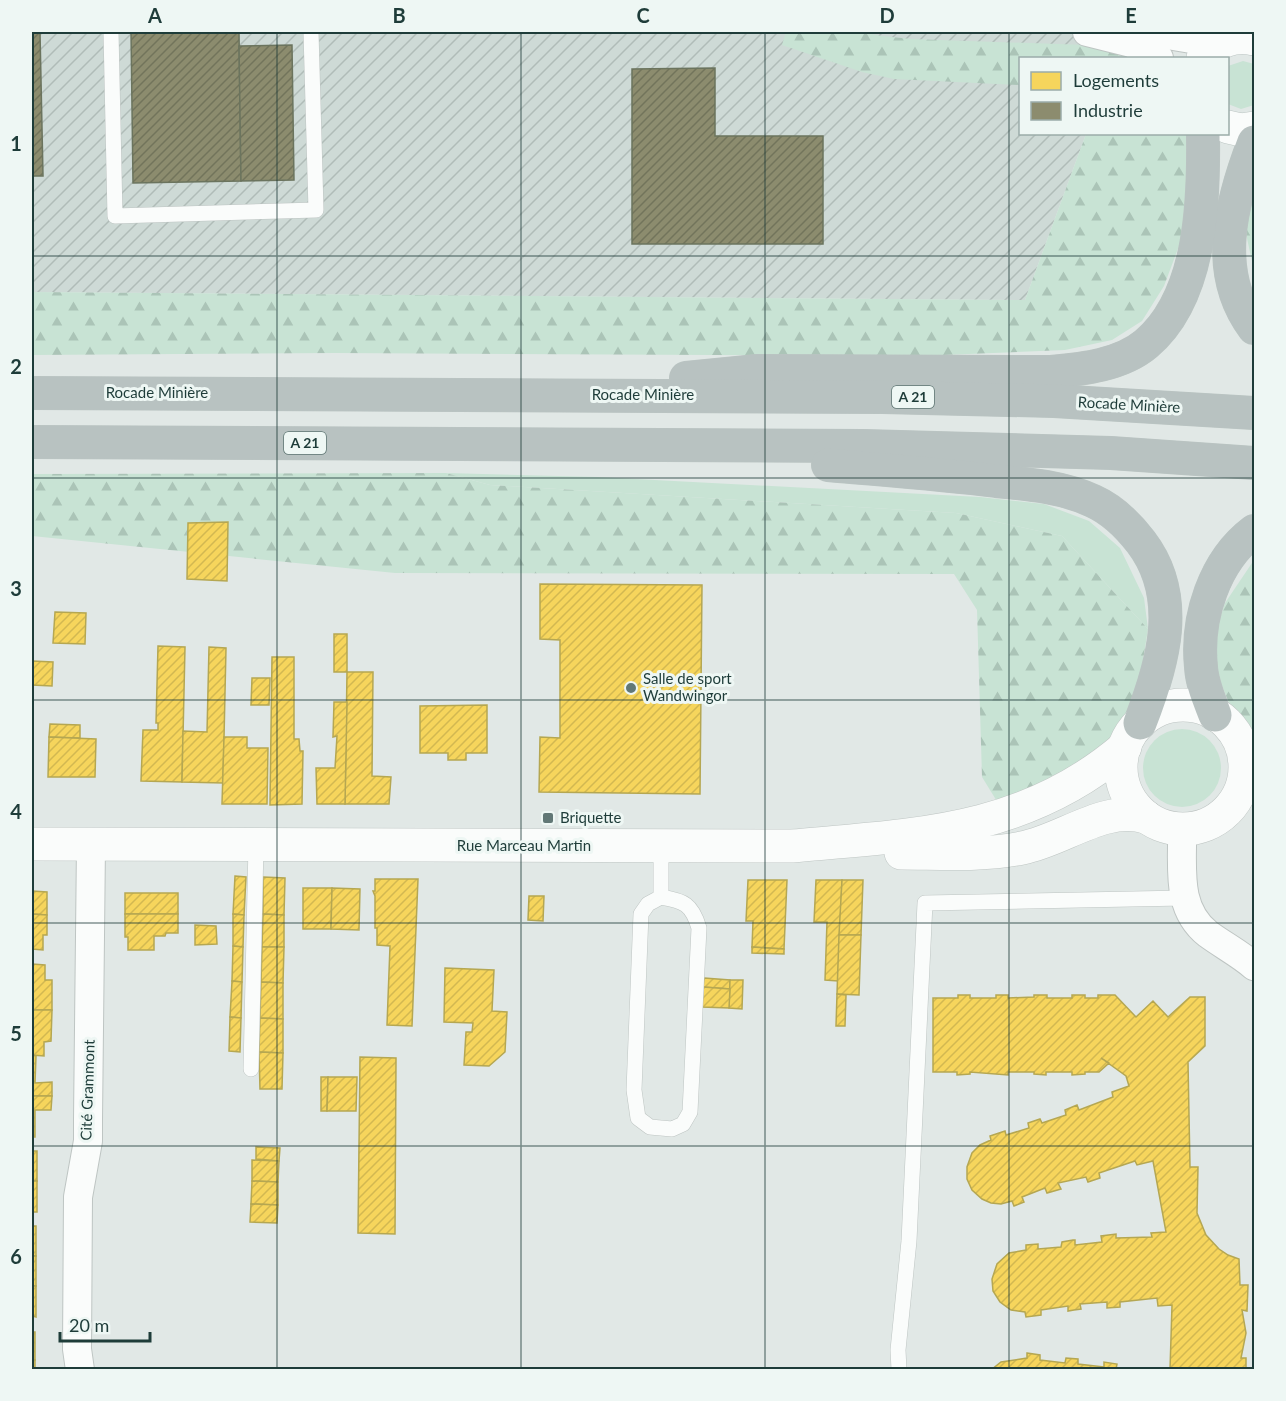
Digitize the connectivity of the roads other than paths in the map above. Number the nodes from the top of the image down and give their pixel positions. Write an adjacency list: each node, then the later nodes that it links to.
1 (111, 32): 2 (lane)
2 (311, 32)
3 (1087, 32): 6 (street)
4 (1150, 32): 5 (street)
5 (1229, 46)
6 (1156, 57)
7 (1229, 127): 8 (street)
8 (1254, 128)
9 (1203, 135): 13 (highway)
10 (1254, 142): 11 (highway)
11 (1254, 328)
12 (32, 393): 13 (highway, Rocade Minière / A 21)
13 (572, 395): 14 (highway, Rocade Minière / A 21)
14 (1254, 413)
15 (32, 442): 16 (highway, A 21)
16 (578, 444): 17 (highway, A 21); 20 (highway)
17 (1254, 463)
18 (1254, 531): 19 (highway)
19 (1215, 715): 20 (street, Rue Marceau Martin); 21 (street, Rue Marceau Martin)
20 (1132, 735): 23 (street); 29 (street, Rue Marceau Martin)
21 (1247, 751): 22 (street, Rue Marceau Martin)
22 (1239, 814): 24 (street, Rue Marceau Martin)
23 (1146, 817): 24 (street, Rue Marceau Martin); 29 (street, Rue Marceau Martin)
24 (1182, 829): 31 (street)
25 (32, 844): 26 (street, Rue Marceau Martin)
26 (91, 844): 27 (street, Rue Marceau Martin); 34 (street, Cité Grammont)
27 (256, 845): 28 (street, Rue Marceau Martin); 33 (lane)
28 (662, 846): 29 (street, Rue Marceau Martin); 30 (lane)
29 (792, 846)
30 (661, 897): 30 (lane)
31 (1184, 898): 32 (street); 35 (lane)
32 (1254, 966)
33 (251, 1069)
34 (80, 1370)
35 (899, 1370)

